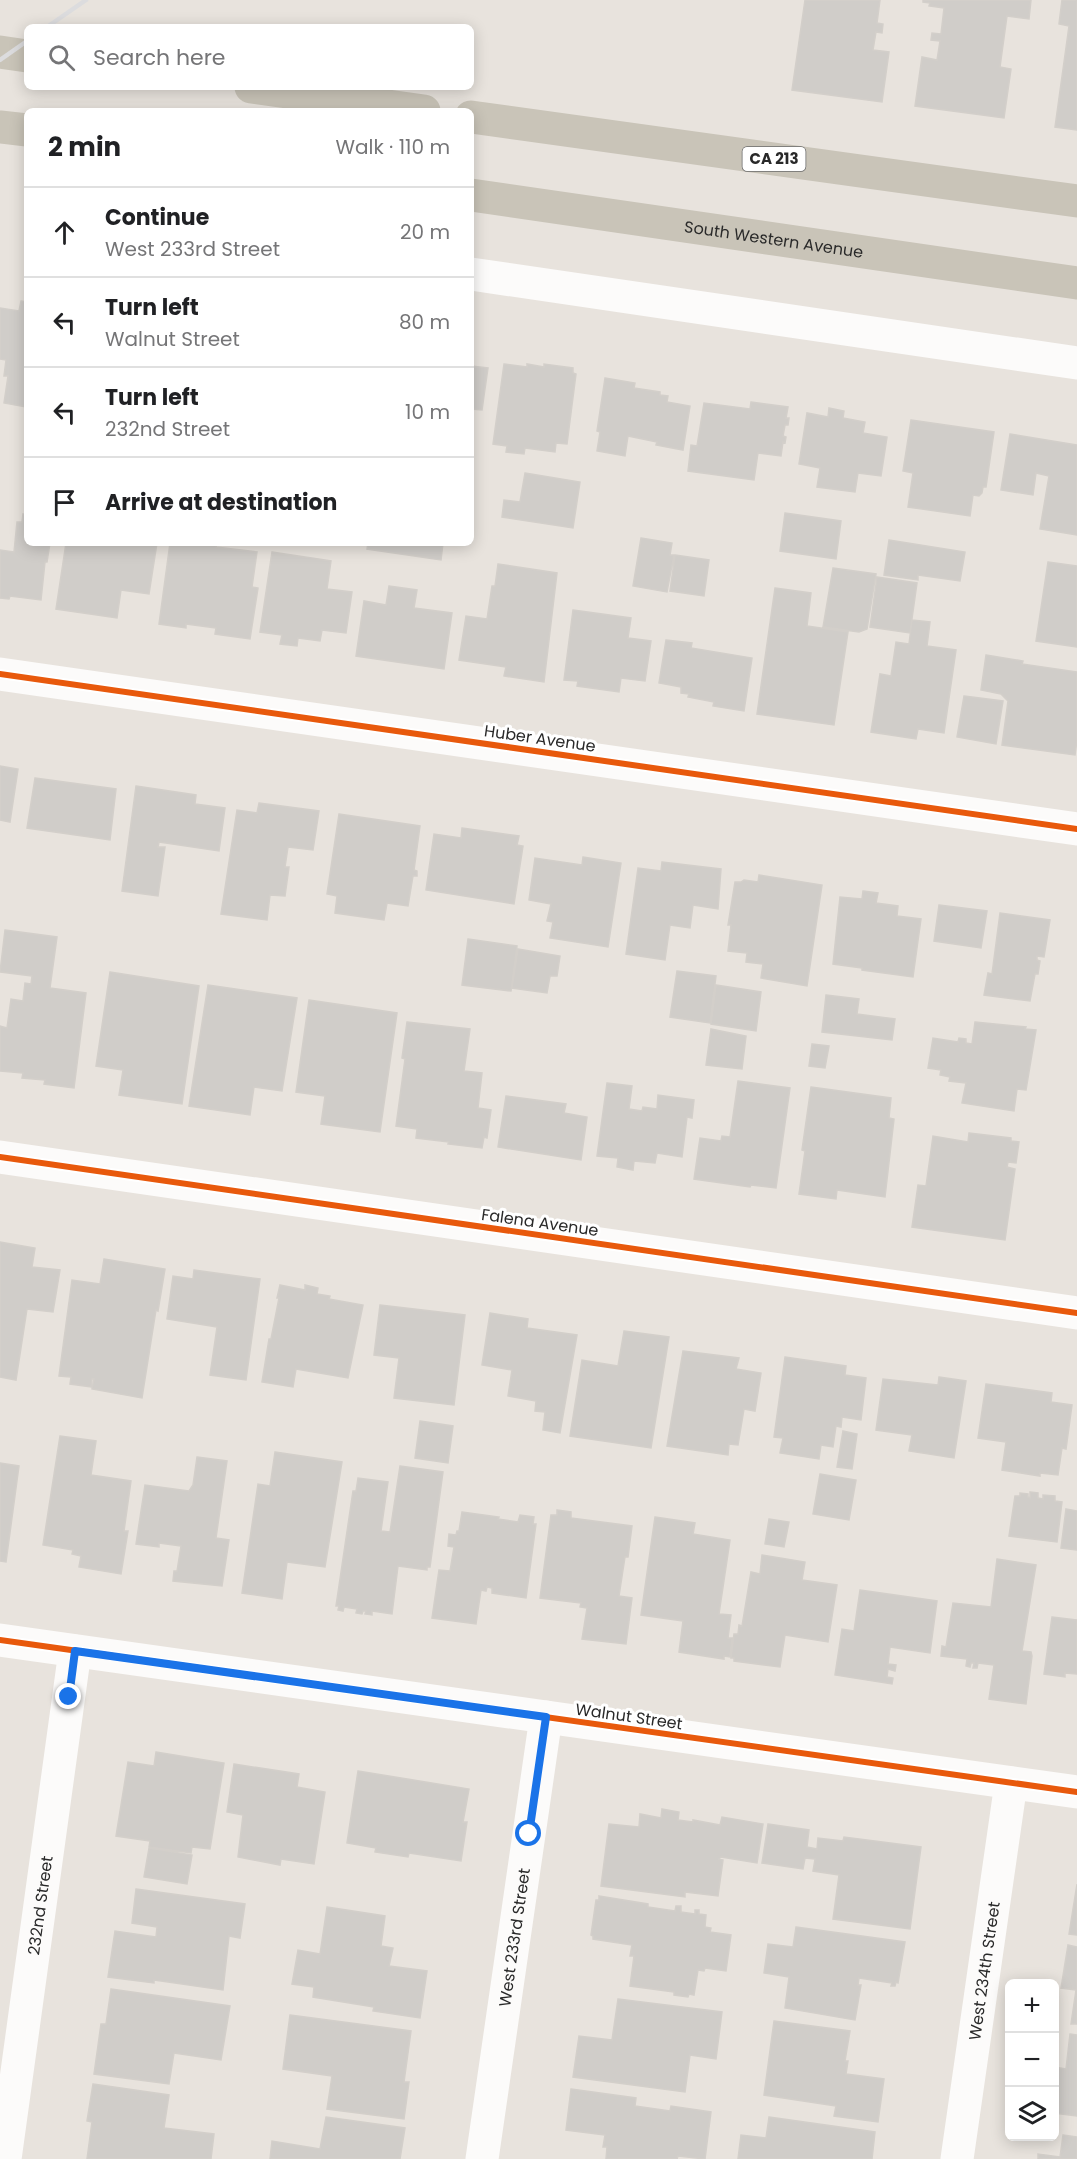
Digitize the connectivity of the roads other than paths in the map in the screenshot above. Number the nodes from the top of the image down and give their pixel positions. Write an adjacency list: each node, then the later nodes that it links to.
1 (0, 52): 2 (main road)
2 (24, 56)
3 (273, 90): 4 (main road)
4 (402, 108)
5 (474, 117): 9 (main road, CA 213)
6 (0, 127): 7 (main road)
7 (24, 130)
8 (474, 195): 11 (main road, South Western Avenue)
9 (1077, 201)
10 (474, 274): 12 (street)
11 (1077, 283)
12 (1077, 363)
13 (0, 674): 14 (street, Huber Avenue)
14 (1077, 829)
15 (0, 1157): 16 (street, Falena Avenue)
16 (1077, 1313)
17 (0, 1640): 18 (street, Walnut Street)
18 (75, 1651): 19 (street, Walnut Street); 22 (street, 232nd Street)
19 (546, 1717): 20 (street, Walnut Street); 23 (street, West 233rd Street)
20 (1011, 1783): 21 (street, Walnut Street); 24 (street, West 234th Street)
21 (1077, 1792)
22 (5, 2159)
23 (482, 2159)
24 (957, 2159)

